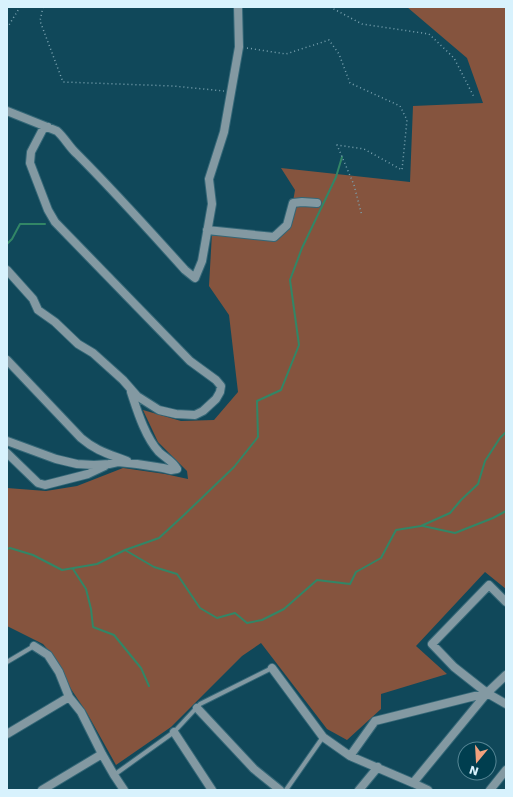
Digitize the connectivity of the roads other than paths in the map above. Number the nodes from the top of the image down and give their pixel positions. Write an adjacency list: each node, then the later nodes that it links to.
1 (238, 7): 5 (street)
2 (7, 111): 3 (street)
3 (48, 127): 5 (street); 8 (street)
4 (317, 203): 5 (street)
5 (207, 230)
6 (7, 270): 8 (street)
7 (7, 360): 12 (street)
8 (129, 387): 12 (street)
9 (7, 441): 11 (street)
10 (7, 452): 11 (street)
11 (108, 464): 12 (street)
12 (137, 464)
13 (506, 602): 18 (street)
14 (34, 646): 15 (lane); 19 (street)
15 (7, 662)
16 (272, 668): 21 (lane); 24 (street)
17 (506, 675): 18 (street)
18 (487, 693): 20 (street); 26 (street); 30 (street)
19 (69, 696): 23 (street); 25 (street)
20 (506, 704)
21 (197, 708): 22 (lane); 34 (street)
22 (174, 732): 29 (lane); 33 (street)
23 (7, 734)
24 (323, 737): 26 (street); 35 (lane)
25 (102, 754): 29 (street); 31 (street)
26 (350, 756): 27 (street)
27 (378, 767): 30 (street); 36 (street)
28 (506, 770): 38 (street)
29 (114, 775): 32 (street)
30 (413, 783): 37 (street)
31 (42, 790)
32 (124, 790)
33 (212, 790)
34 (280, 790)
35 (286, 790)
36 (360, 790)
37 (428, 790)
38 (490, 790)

